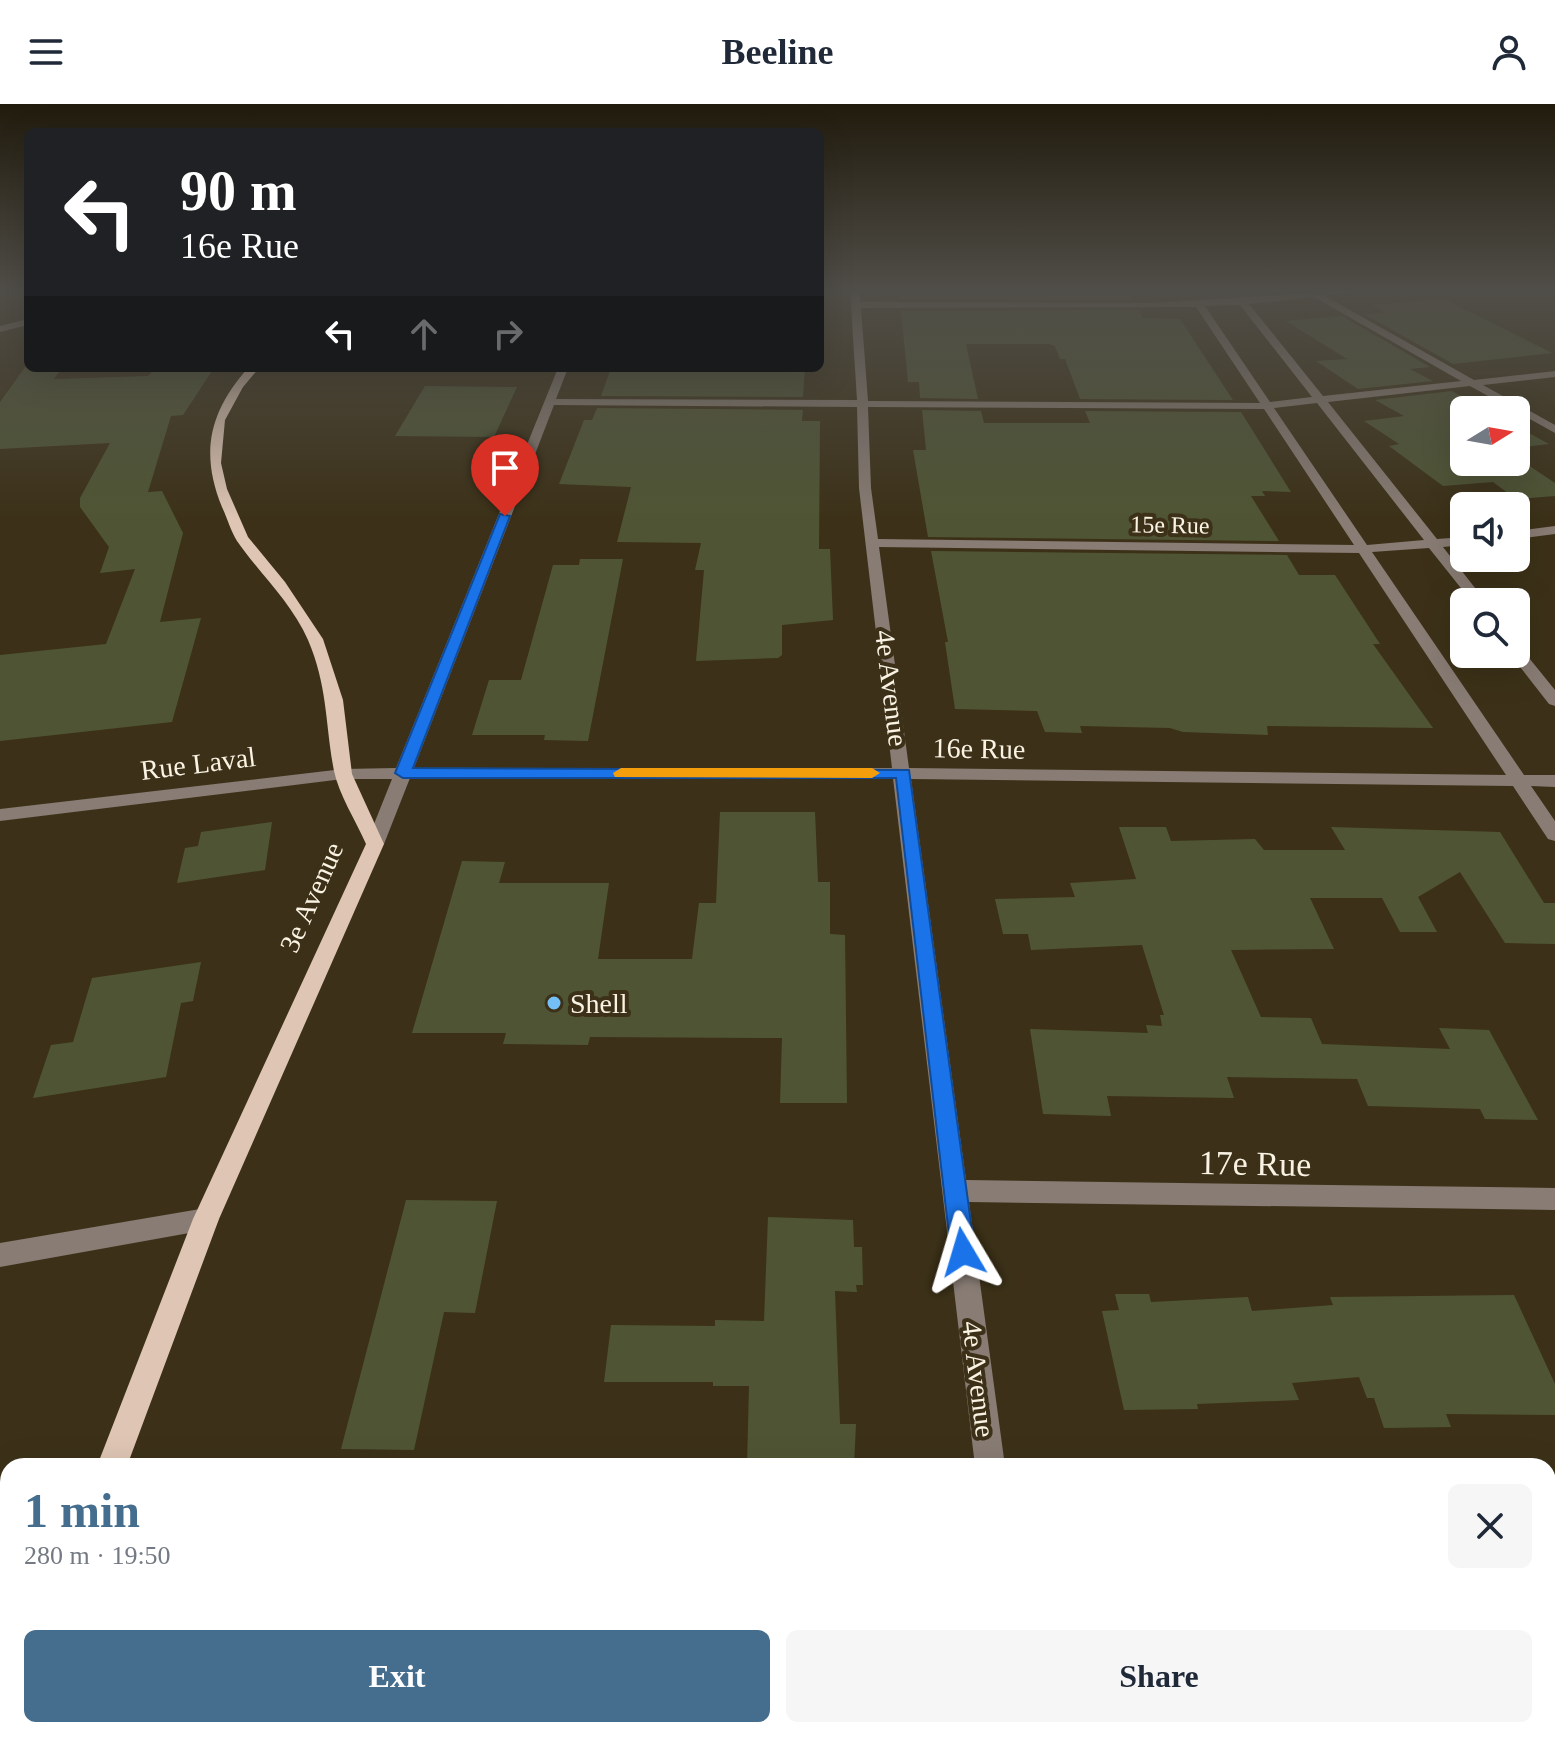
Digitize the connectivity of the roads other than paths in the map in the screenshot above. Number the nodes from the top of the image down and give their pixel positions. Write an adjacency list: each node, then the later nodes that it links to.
1 (861, 366): 11 (street, 4e Avenue)
2 (1239, 366): 12 (street)
3 (1295, 366): 9 (street)
4 (1444, 366): 8 (street)
5 (250, 372): 25 (main road, 3e Avenue)
6 (561, 372): 10 (street)
7 (1555, 374): 8 (street)
8 (1472, 382): 9 (street); 13 (street)
9 (1321, 398): 12 (street); 18 (street)
10 (550, 402): 11 (street); 23 (street)
11 (860, 405): 12 (street); 16 (street, 4e Avenue)
12 (1264, 406): 19 (street)
13 (1555, 430)
14 (1555, 530): 15 (street)
15 (1530, 533)
16 (874, 543): 19 (street, 15e Rue); 24 (street, 4e Avenue)
17 (1450, 543): 18 (street, 15e Rue)
18 (1435, 545): 19 (street, 15e Rue); 20 (street)
19 (1365, 549): 26 (street)
20 (1468, 588)
21 (1529, 668): 22 (street)
22 (1555, 701)
23 (403, 773): 24 (street, 16e Rue); 25 (street, Rue Laval); 30 (street)
24 (903, 773): 26 (street, 16e Rue); 31 (street, 4e Avenue)
25 (343, 774): 28 (street, Rue Laval); 30 (main road, 3e Avenue)
26 (1518, 781): 27 (street, 16e Rue); 29 (street)
27 (1555, 781)
28 (0, 815)
29 (1555, 835)
30 (375, 844): 33 (main road, 3e Avenue)
31 (955, 1191): 32 (street, 17e Rue); 36 (street, 4e Avenue)
32 (1555, 1199)
33 (206, 1219): 34 (street); 35 (main road, 3e Avenue)
34 (0, 1255)
35 (115, 1458)
36 (989, 1458)

